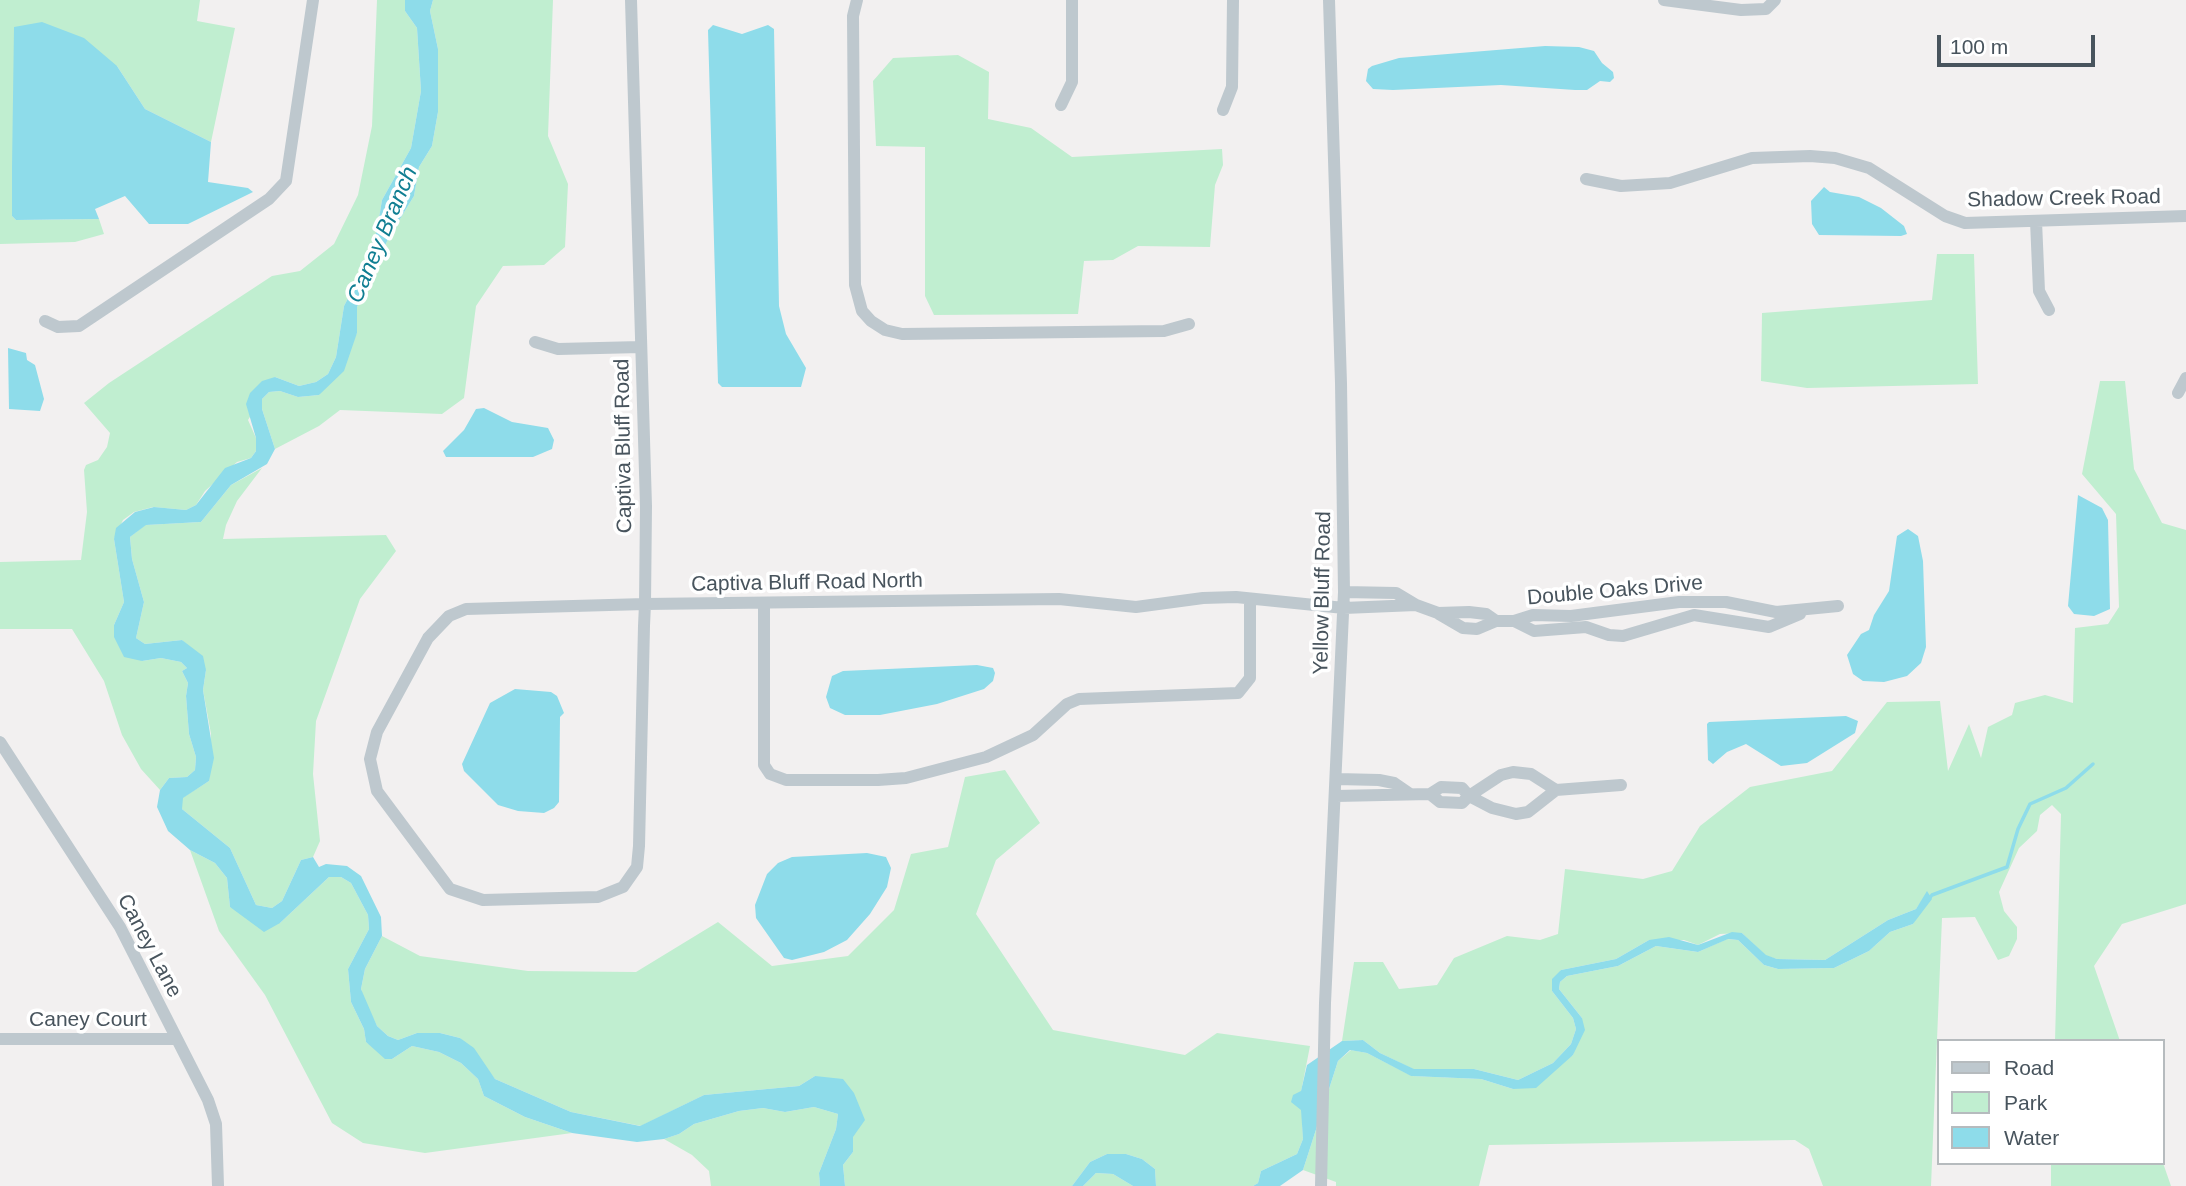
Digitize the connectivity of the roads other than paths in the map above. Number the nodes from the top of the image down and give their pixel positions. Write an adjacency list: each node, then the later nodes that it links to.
1 (313, 0): 15 (street)
2 (631, 0): 18 (street, Captiva Bluff Road)
3 (857, 0): 16 (street)
4 (1072, 0): 9 (street)
5 (1233, 0): 10 (street)
6 (1329, 0): 21 (street, Yellow Bluff Road)
7 (1664, 0): 8 (street)
8 (1775, 0)
9 (1061, 105)
10 (1223, 110)
11 (1586, 179): 13 (street, Shadow Creek Road)
12 (2186, 216): 13 (street, Shadow Creek Road)
13 (2036, 221): 14 (street)
14 (2049, 310)
15 (45, 321)
16 (1189, 324)
17 (535, 342): 18 (street)
18 (641, 347): 23 (street, Captiva Bluff Road)
19 (2186, 378): 20 (street)
20 (2178, 393)
21 (1344, 592): 25 (street, Double Oaks Drive); 27 (street, Yellow Bluff Road)
22 (1250, 601): 24 (street, Captiva Bluff Road North); 24 (street); 27 (street, Captiva Bluff Road North)
23 (645, 604): 24 (street, Captiva Bluff Road North); 39 (street, Captiva Bluff Road); 39 (street, Captiva Bluff Road North)
24 (764, 604)
25 (1416, 605): 27 (street, Double Oaks Drive); 29 (street, Double Oaks Drive)
26 (1838, 606): 28 (street, Double Oaks Drive)
27 (1343, 608): 31 (street, Yellow Bluff Road)
28 (1803, 612): 29 (street, Double Oaks Drive); 29 (street, Double Oaks Drive)
29 (1514, 621)
30 (0, 742): 41 (street, Caney Lane)
31 (1337, 779): 32 (street); 36 (street, Yellow Bluff Road)
32 (1379, 780): 35 (street); 38 (street)
33 (1621, 785): 34 (street)
34 (1556, 790): 37 (street); 37 (street)
35 (1410, 794): 37 (street); 38 (street)
36 (1336, 796): 38 (street); 43 (street, Yellow Bluff Road)
37 (1469, 796)
38 (1379, 797)
39 (623, 887)
40 (0, 1039): 41 (street, Caney Court)
41 (176, 1039): 42 (street, Caney Lane)
42 (218, 1186)
43 (1321, 1186)

